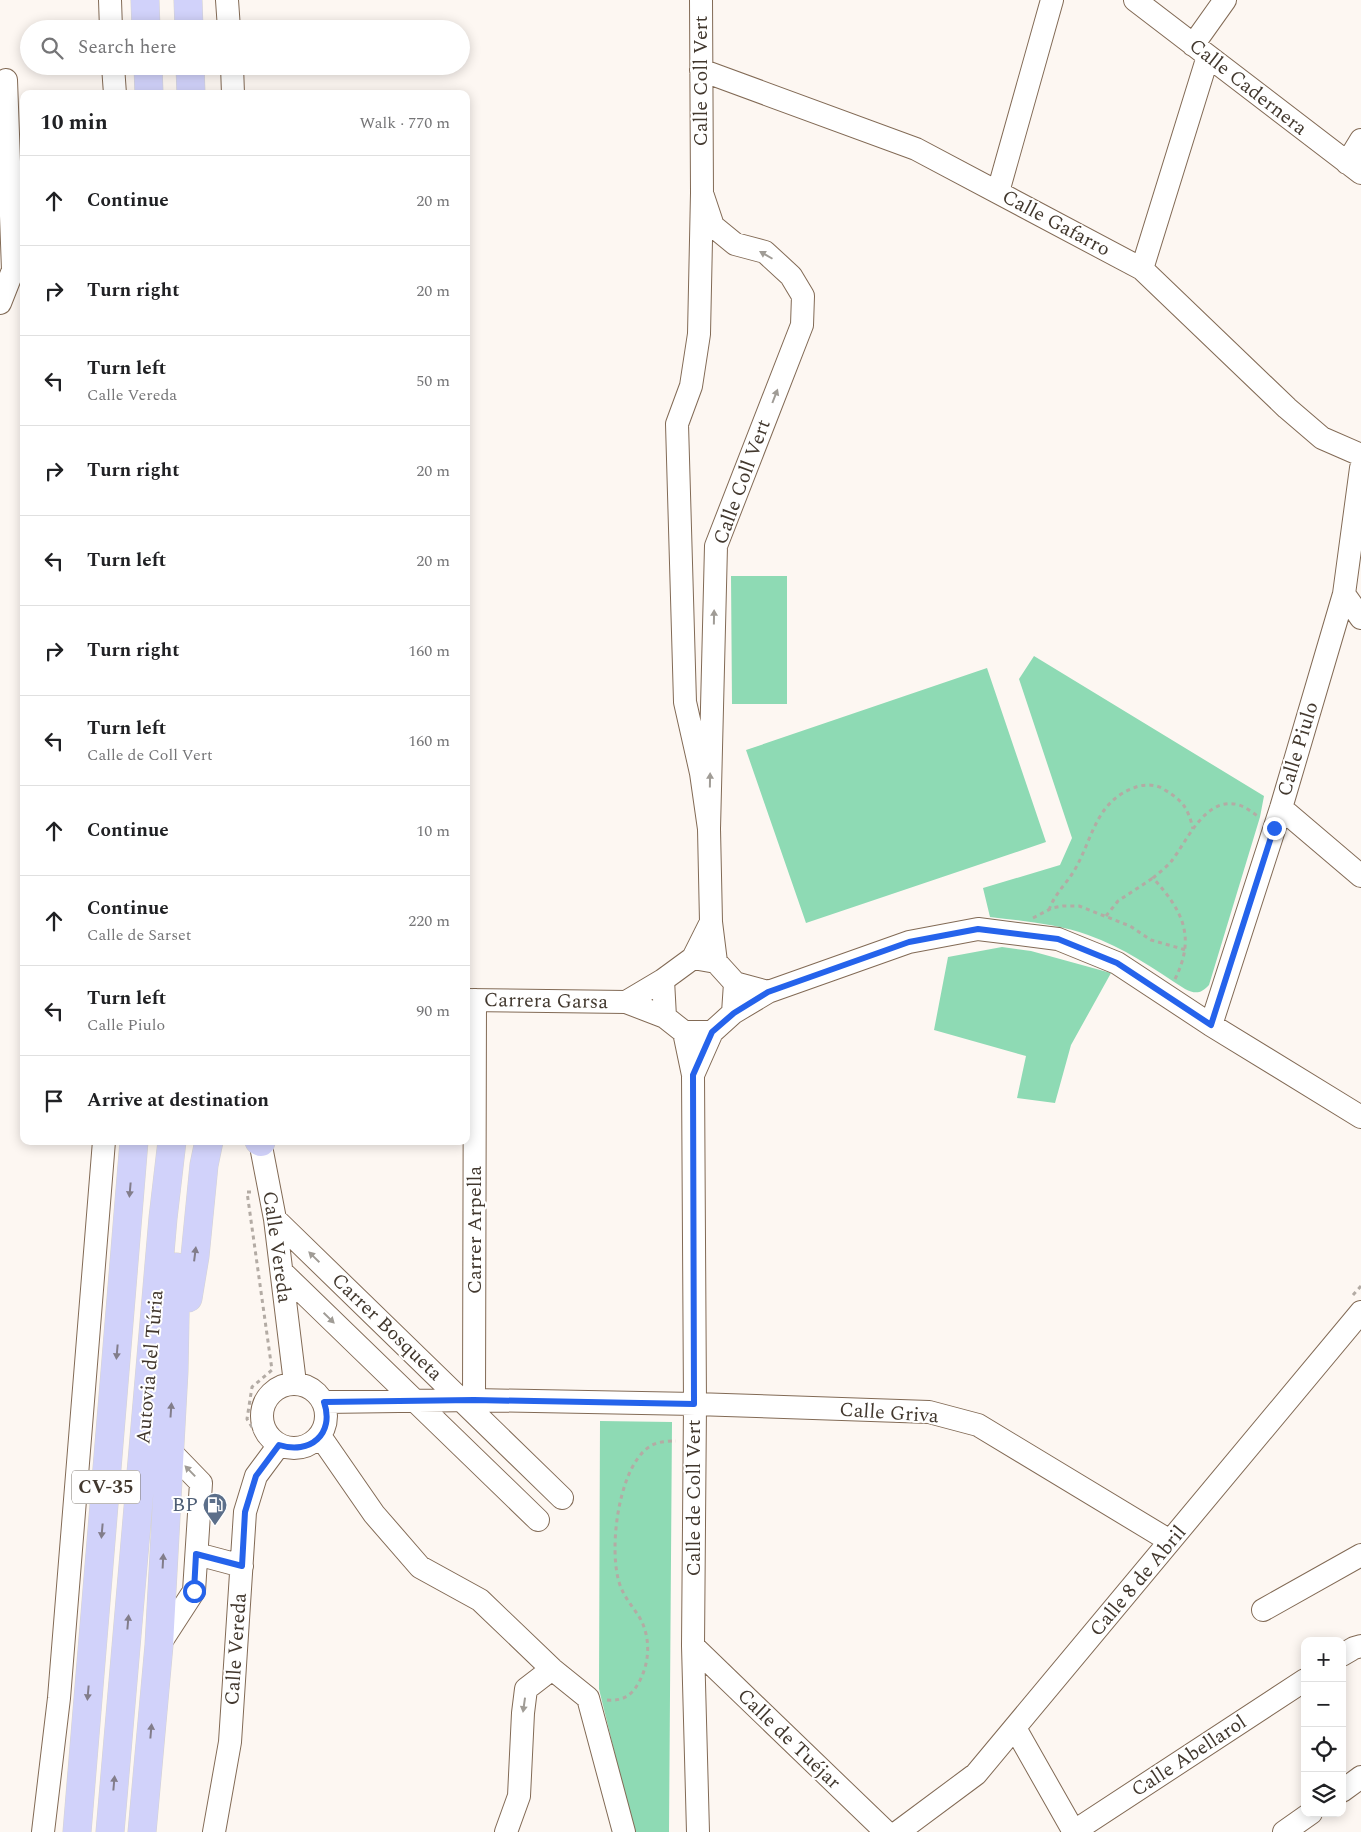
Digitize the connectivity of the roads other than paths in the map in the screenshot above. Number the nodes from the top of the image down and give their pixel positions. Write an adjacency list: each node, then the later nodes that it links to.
1 (110, 0): 9 (street)
2 (145, 0): 10 (highway)
3 (188, 0): 11 (highway)
4 (227, 0): 12 (street)
5 (701, 0): 14 (street, Calle Coll Vert)
6 (1052, 0): 27 (street)
7 (1135, 0): 13 (street, Calle Cadernera)
8 (1225, 0): 13 (street)
9 (111, 20)
10 (146, 20)
11 (189, 20)
12 (228, 20)
13 (1201, 51): 25 (street, Calle Cadernera); 28 (street)
14 (701, 70): 26 (street, Calle Coll Vert); 27 (street, Calle Gafarro)
15 (114, 75): 20 (street)
16 (148, 75): 21 (highway)
17 (190, 75): 22 (highway)
18 (232, 75): 23 (street)
19 (6, 80): 29 (street)
20 (115, 90)
21 (149, 90)
22 (191, 90)
23 (233, 90)
24 (1361, 140): 25 (street)
25 (1354, 168)
26 (702, 192): 35 (street, Calle Coll Vert); 35 (street, Calle Coll Vert, one-way to 26)
27 (998, 192): 28 (street, Calle Gafarro)
28 (1142, 269): 30 (street, Calle Gafarro)
29 (0, 303)
30 (1361, 455)
31 (1361, 468): 32 (street, Calle Piulo)
32 (1344, 594): 33 (street); 34 (street, Calle Piulo)
33 (1361, 618)
34 (1280, 808): 36 (street); 47 (street, Calle Piulo)
35 (709, 829): 37 (street, Calle Coll Vert)
36 (1361, 876)
37 (711, 922): 38 (street, Calle Coll Vert); 39 (street, Calle Coll Vert)
38 (693, 958): 39 (street); 40 (street)
39 (716, 962): 41 (street)
40 (663, 980): 44 (street, Carrera Garsa); 46 (street)
41 (735, 983): 42 (street); 45 (street)
42 (768, 992): 45 (street); 47 (street)
43 (471, 1000): 44 (street, Carrera Garsa); 52 (street, Carrer Arpella)
44 (626, 1002): 46 (street, Carrera Garsa)
45 (734, 1013): 49 (street)
46 (665, 1017): 48 (street)
47 (1211, 1025): 51 (street)
48 (684, 1032): 49 (street); 50 (street, Calle de Coll Vert)
49 (712, 1032): 50 (street, Calle de Coll Vert)
50 (693, 1075): 68 (street, Calle de Coll Vert)
51 (1361, 1117)
52 (470, 1134)
53 (104, 1145): 89 (street)
54 (134, 1145): 90 (highway, Autovia del Túria / CV-35, one-way to 90)
55 (172, 1145): 91 (highway, Autovia del Túria / CV-35, one-way to 55)
56 (177, 1145): 63 (highway)
57 (209, 1145): 63 (highway, one-way to 57)
58 (261, 1145): 60 (street, Calle Vereda)
59 (470, 1145): 66 (street, Carrer Arpella)
60 (275, 1219): 61 (street, Calle Vereda); 66 (street, Carrer Bosqueta, one-way to 60)
61 (282, 1272): 64 (street, Calle Vereda); 65 (street, Carrer Bosqueta, one-way to 65)
62 (1361, 1312): 74 (street, Calle 8 de Abril)
63 (174, 1371): 71 (highway, one-way to 63)
64 (295, 1383): 67 (street); 70 (street)
65 (415, 1401): 66 (street, Calle Griva); 67 (street, Calle Griva); 73 (street, Carrer Bosqueta)
66 (468, 1401): 68 (street, Calle Griva); 72 (street, Carrer Bosqueta)
67 (324, 1402): 69 (street)
68 (694, 1404): 74 (street, Calle Griva); 80 (street, Calle de Coll Vert)
69 (320, 1436): 70 (street); 83 (street)
70 (279, 1445): 77 (street, Calle Vereda)
71 (168, 1449): 75 (street, one-way to 71); 79 (highway, one-way to 71)
72 (562, 1498)
73 (538, 1520)
74 (1170, 1541): 85 (street, Calle 8 de Abril)
75 (196, 1554): 77 (street); 79 (street)
76 (1361, 1555): 78 (street)
77 (242, 1566): 93 (street, Calle Vereda)
78 (1263, 1610)
79 (159, 1645): 92 (highway, one-way to 79)
80 (693, 1646): 96 (street, Calle de Coll Vert); 97 (street, Calle de Tuéjar)
81 (1361, 1646): 82 (street)
82 (1346, 1653)
83 (552, 1669): 94 (street, one-way to 94); 95 (street)
84 (1302, 1682): 99 (street, Calle Abellarol)
85 (1015, 1728): 98 (street, Calle 8 de Abril); 99 (street)
86 (1361, 1777): 87 (street)
87 (1346, 1788)
88 (1305, 1817): 100 (street)
89 (43, 1832)
90 (77, 1832)
91 (110, 1832)
92 (142, 1832)
93 (214, 1832)
94 (506, 1832)
95 (624, 1832)
96 (698, 1832)
97 (886, 1832)
98 (898, 1832)
99 (1073, 1832)
100 (1284, 1832)

